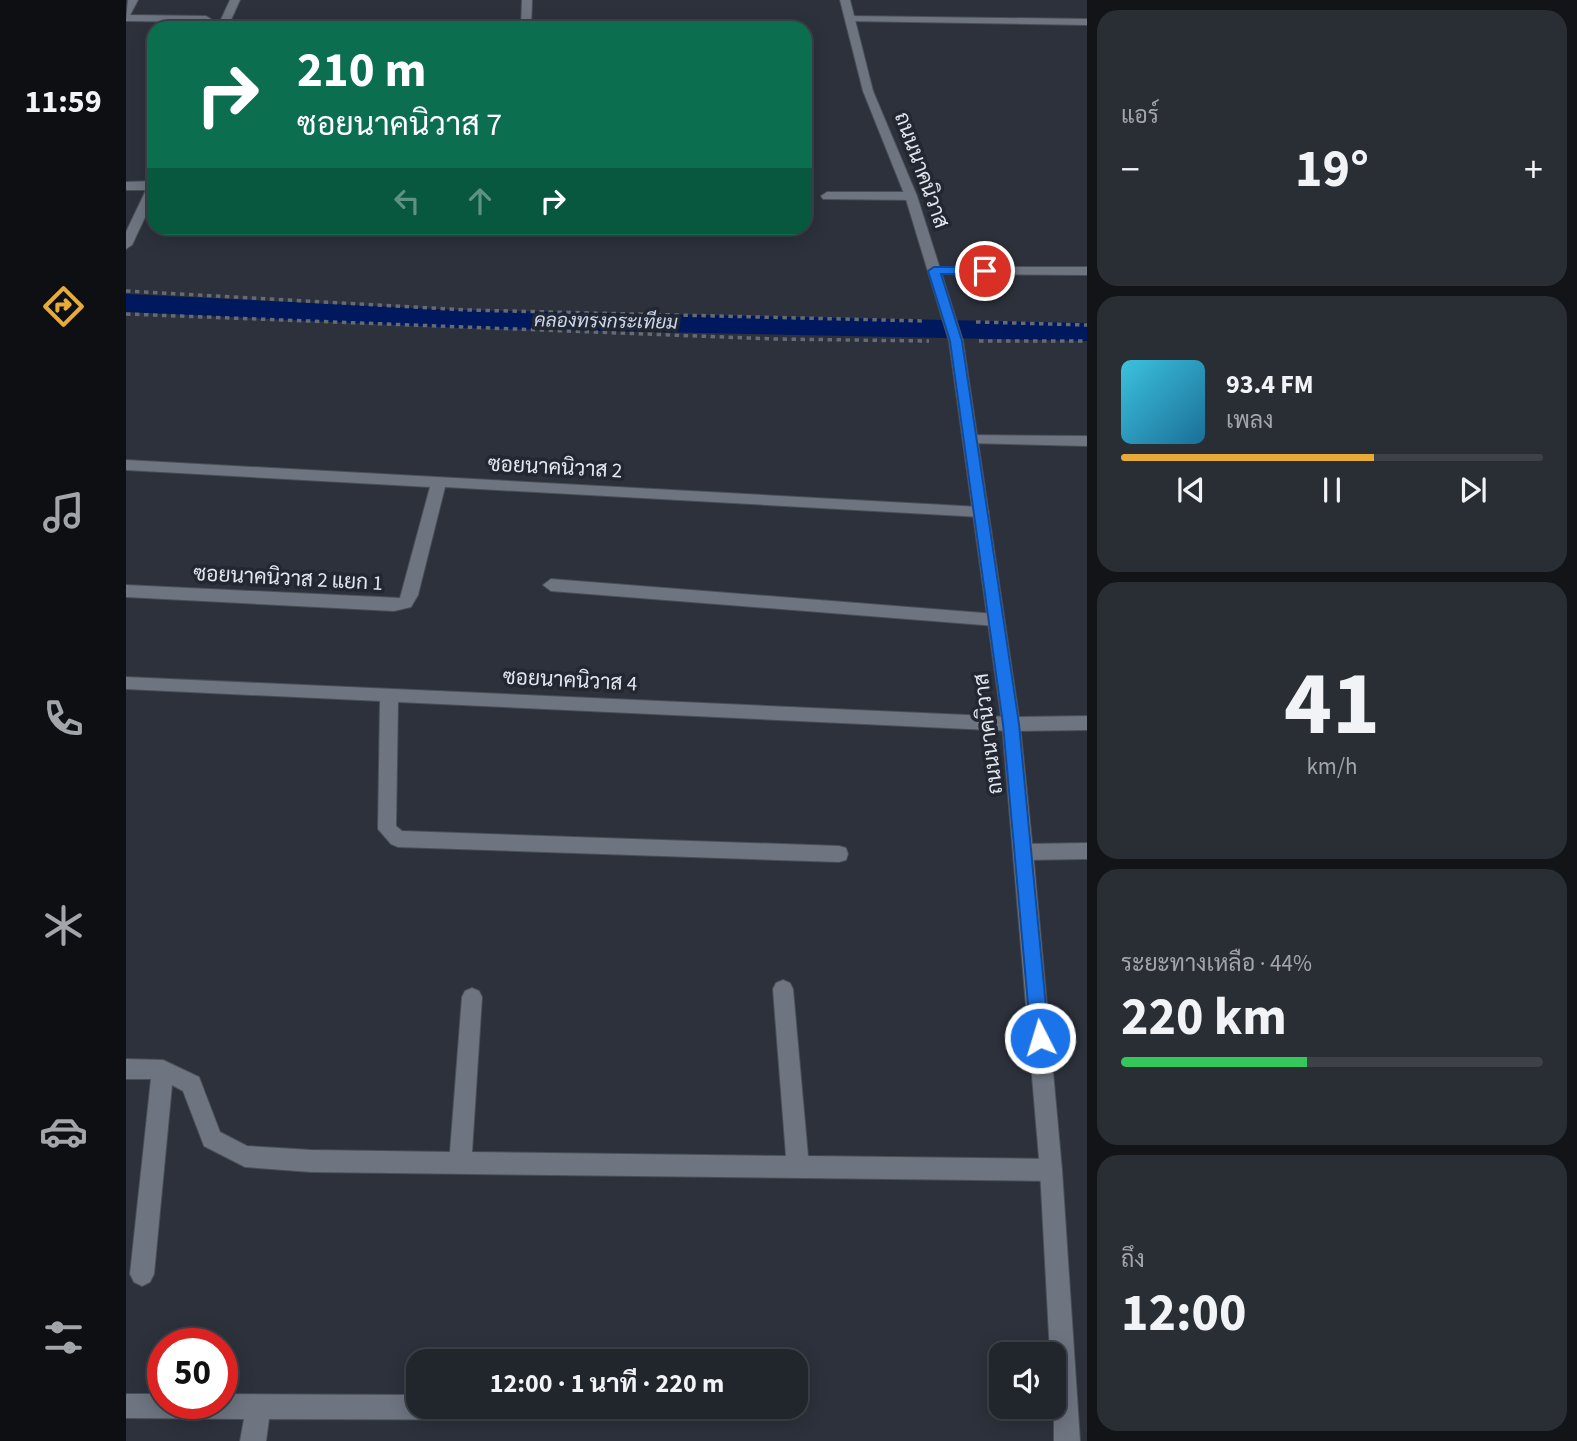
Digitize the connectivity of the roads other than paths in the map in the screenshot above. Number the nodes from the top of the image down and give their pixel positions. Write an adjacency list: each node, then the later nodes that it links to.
1 (133, 0): 5 (street)
2 (235, 0): 8 (street)
3 (527, 0): 9 (street)
4 (845, 0): 7 (street, ถนนนาคนิวาส)
5 (126, 15): 6 (street)
6 (206, 19)
7 (850, 19): 10 (street); 14 (street, ถนนนาคนิวาส)
8 (226, 21)
9 (526, 21)
10 (1087, 22)
11 (126, 186): 12 (street)
12 (147, 186)
13 (827, 196): 14 (street)
14 (911, 196): 17 (street, ถนนนาคนิวาส)
15 (147, 208): 16 (street)
16 (126, 245)
17 (934, 271): 18 (street); 19 (street, ถนนนาคนิวาส)
18 (1087, 271)
19 (971, 440): 20 (street); 23 (street, ถนนนาคนิวาส)
20 (1087, 441)
21 (126, 465): 22 (street, ซอยนาคนิวาส 2)
22 (439, 481): 23 (street, ซอยนาคนิวาส 2); 25 (street, ซอยนาคนิวาส 2 แยก 1)
23 (981, 512): 26 (street, ถนนนาคนิวาส)
24 (551, 585): 26 (street)
25 (126, 591)
26 (996, 620): 30 (street, ถนนนาคนิวาส)
27 (126, 683): 28 (street, ซอยนาคนิวาส 4)
28 (389, 694): 30 (street, ซอยนาคนิวาส 4); 33 (street)
29 (1087, 723): 30 (street, ซอยนาคนิวาส 4)
30 (1011, 724): 32 (street, ถนนนาคนิวาส)
31 (1087, 851): 32 (street)
32 (1024, 852): 40 (street, ถนนนาคนิวาส)
33 (839, 854)
34 (783, 989): 39 (street)
35 (472, 997): 38 (street)
36 (126, 1069): 37 (street)
37 (163, 1070): 38 (street); 41 (street)
38 (460, 1163): 39 (street)
39 (798, 1168): 40 (street)
40 (1051, 1170): 46 (street, ถนนนาคนิวาส)
41 (142, 1274)
42 (126, 1406): 43 (street)
43 (258, 1407): 44 (street); 45 (street)
44 (406, 1407)
45 (253, 1441)
46 (1067, 1441)

